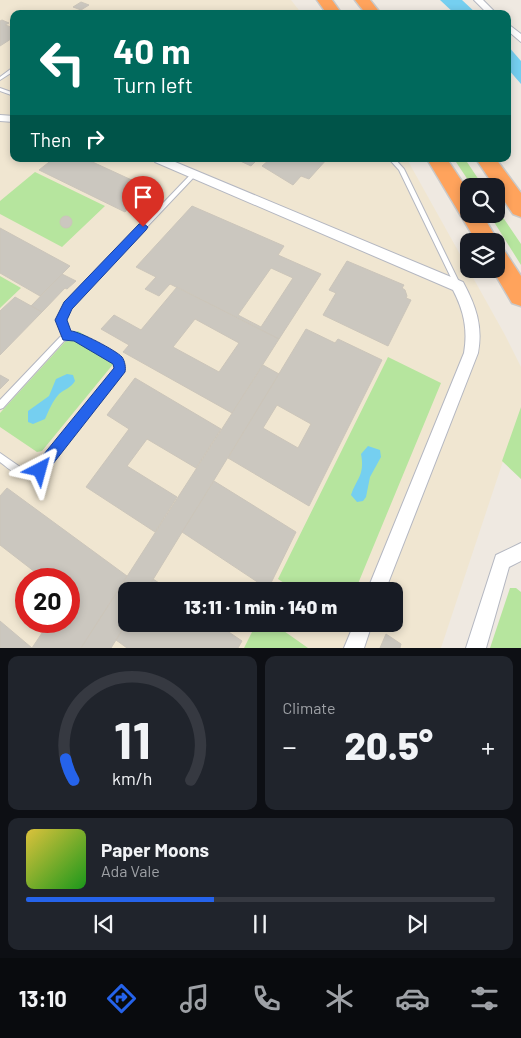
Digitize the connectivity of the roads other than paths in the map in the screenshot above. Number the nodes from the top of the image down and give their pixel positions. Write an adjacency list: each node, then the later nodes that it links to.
1 (324, 0): 4 (highway)
2 (362, 0): 5 (highway)
3 (478, 0): 6 (street)
4 (332, 10)
5 (371, 10)
6 (489, 10)
7 (511, 30): 8 (street)
8 (521, 39)
9 (165, 162): 13 (street)
10 (395, 162): 17 (lane)
11 (439, 162): 14 (highway)
12 (488, 162): 15 (highway)
13 (194, 174): 17 (street); 19 (lane)
14 (460, 196)
15 (521, 209)
16 (505, 270): 18 (highway)
17 (458, 286): 23 (street)
18 (521, 296)
19 (67, 336): 20 (lane); 21 (lane)
20 (0, 405)
21 (0, 458)
22 (521, 552): 26 (street)
23 (380, 582)
24 (360, 632): 25 (street)
25 (354, 648)
26 (476, 648)

